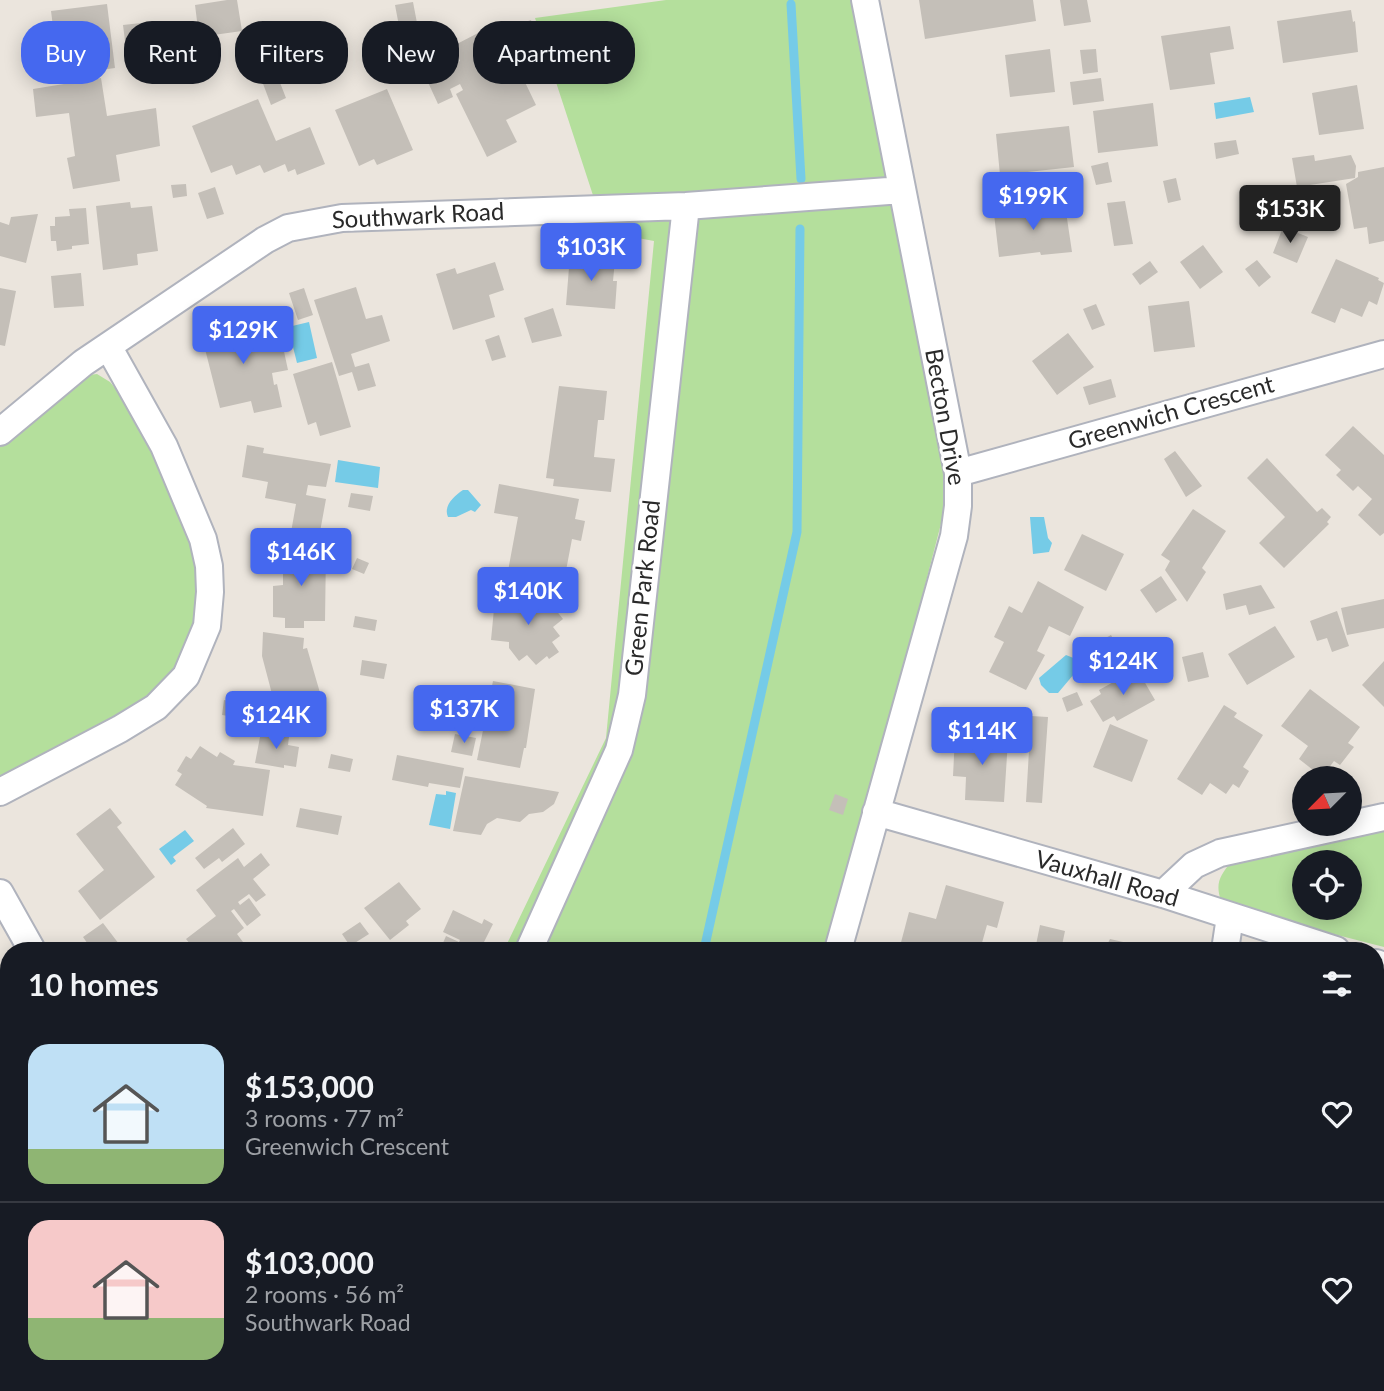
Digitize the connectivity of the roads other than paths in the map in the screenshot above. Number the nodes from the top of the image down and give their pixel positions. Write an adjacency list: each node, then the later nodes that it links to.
1 (865, 0): 2 (street, Becton Drive)
2 (902, 190): 3 (street, Southwark Road); 7 (street, Becton Drive)
3 (686, 206): 4 (street, Southwark Road); 15 (street, Green Park Road)
4 (108, 346): 6 (street, Southwark Road); 8 (street)
5 (1384, 354): 7 (street, Greenwich Crescent)
6 (0, 432)
7 (958, 473): 9 (street, Becton Drive)
8 (0, 792)
9 (876, 812): 12 (street, Vauxhall Road); 16 (street, Becton Drive)
10 (1384, 817): 12 (street)
11 (0, 893): 14 (street)
12 (1163, 894): 13 (street, Vauxhall Road)
13 (1230, 917): 17 (street); 18 (street, Vauxhall Road)
14 (28, 942)
15 (533, 942)
16 (840, 942)
17 (1226, 942)
18 (1310, 942)

